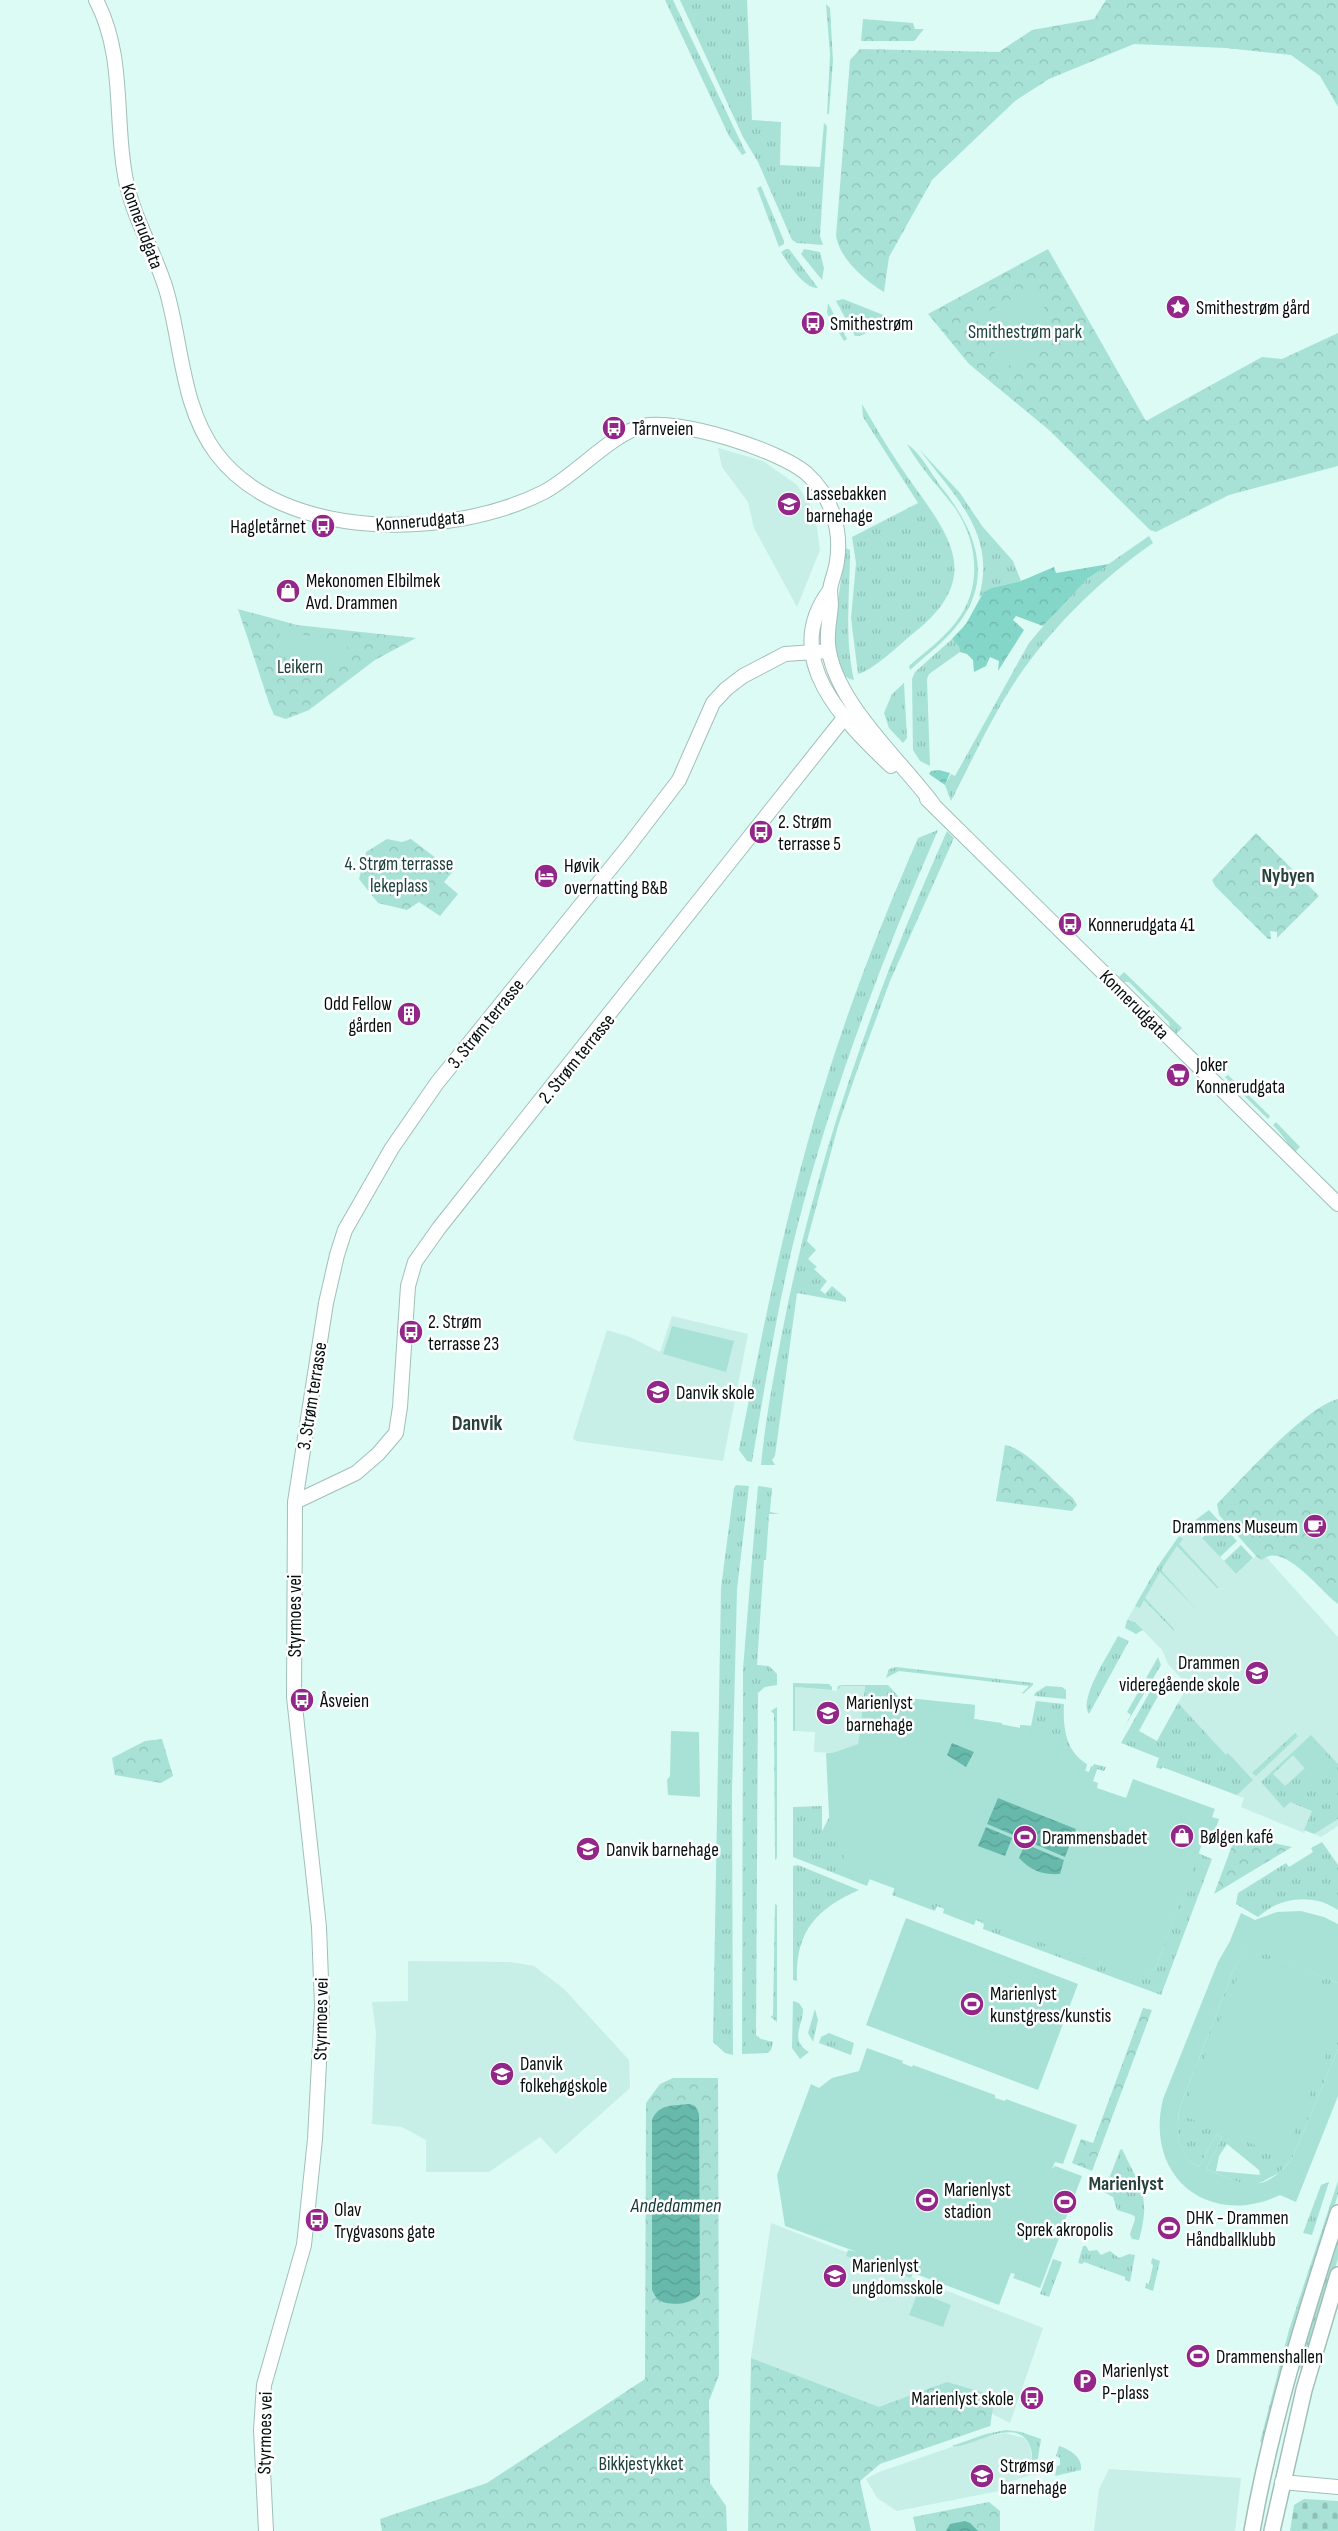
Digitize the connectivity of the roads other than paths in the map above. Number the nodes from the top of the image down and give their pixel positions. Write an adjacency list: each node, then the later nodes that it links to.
1 (96, 0): 2 (main road, Konnerudgata)
2 (830, 590): 3 (main road, Konnerudgata); 4 (main road, Konnerudgata)
3 (812, 651): 4 (main road, 3. Strøm terrasse); 5 (main road, Konnerudgata); 8 (main road, 3. Strøm terrasse)
4 (829, 651): 6 (main road, Konnerudgata)
5 (844, 718): 6 (main road, Konnerudgata); 8 (main road, 2. Strøm terrasse)
6 (933, 804): 7 (main road, Konnerudgata)
7 (1338, 1204)
8 (295, 1502): 13 (main road, Styrmoes vei)
9 (1338, 2214): 14 (main road)
10 (1338, 2275): 11 (main road)
11 (1282, 2482): 12 (main road); 15 (main road)
12 (1338, 2487)
13 (266, 2531)
14 (1252, 2531)
15 (1272, 2531)

